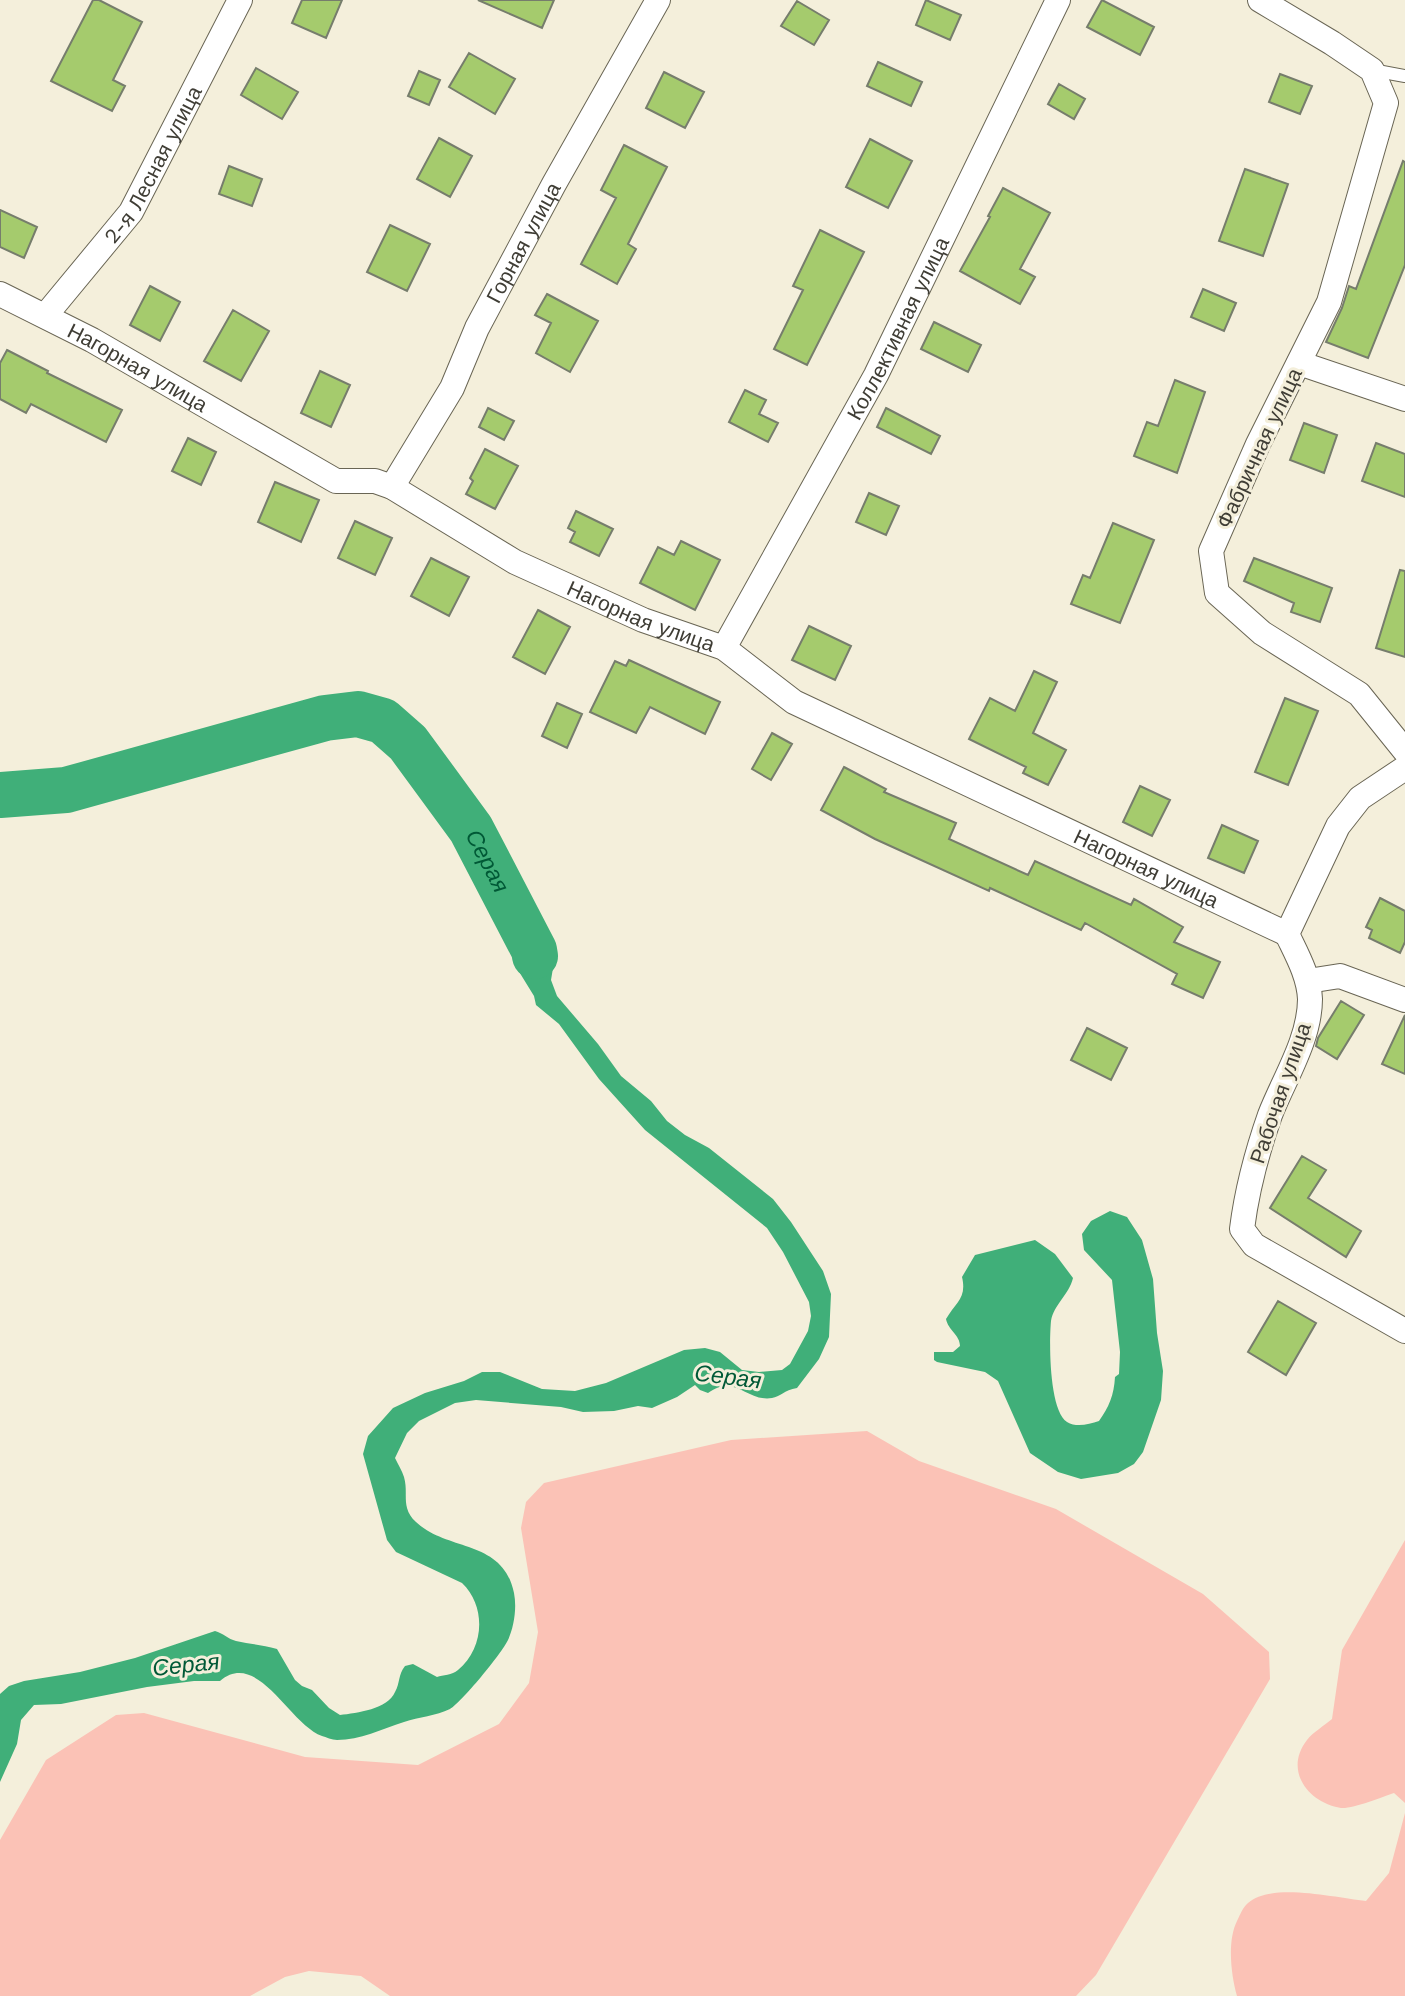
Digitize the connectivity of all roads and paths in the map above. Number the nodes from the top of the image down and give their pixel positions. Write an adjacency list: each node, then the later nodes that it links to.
1 (240, 0): 8 (street, 2-я Лесная улица)
2 (658, 0): 11 (street, Горная улица)
3 (1058, 0): 12 (street, Коллективная улица)
4 (1260, 0): 5 (street)
5 (1372, 70): 6 (lane); 9 (street, Фабричная улица)
6 (1405, 76)
7 (0, 294): 8 (street, Нагорная улица)
8 (45, 316): 11 (street, Нагорная улица)
9 (1299, 363): 10 (street); 13 (street, Фабричная улица)
10 (1405, 400)
11 (392, 487): 12 (street, Нагорная улица)
12 (724, 648): 15 (street, Нагорная улица)
13 (1405, 751)
14 (1405, 768): 15 (street)
15 (1287, 934): 16 (street, Рабочая улица)
16 (1308, 981): 17 (street); 18 (street, Рабочая улица)
17 (1405, 1000)
18 (1405, 1331)

